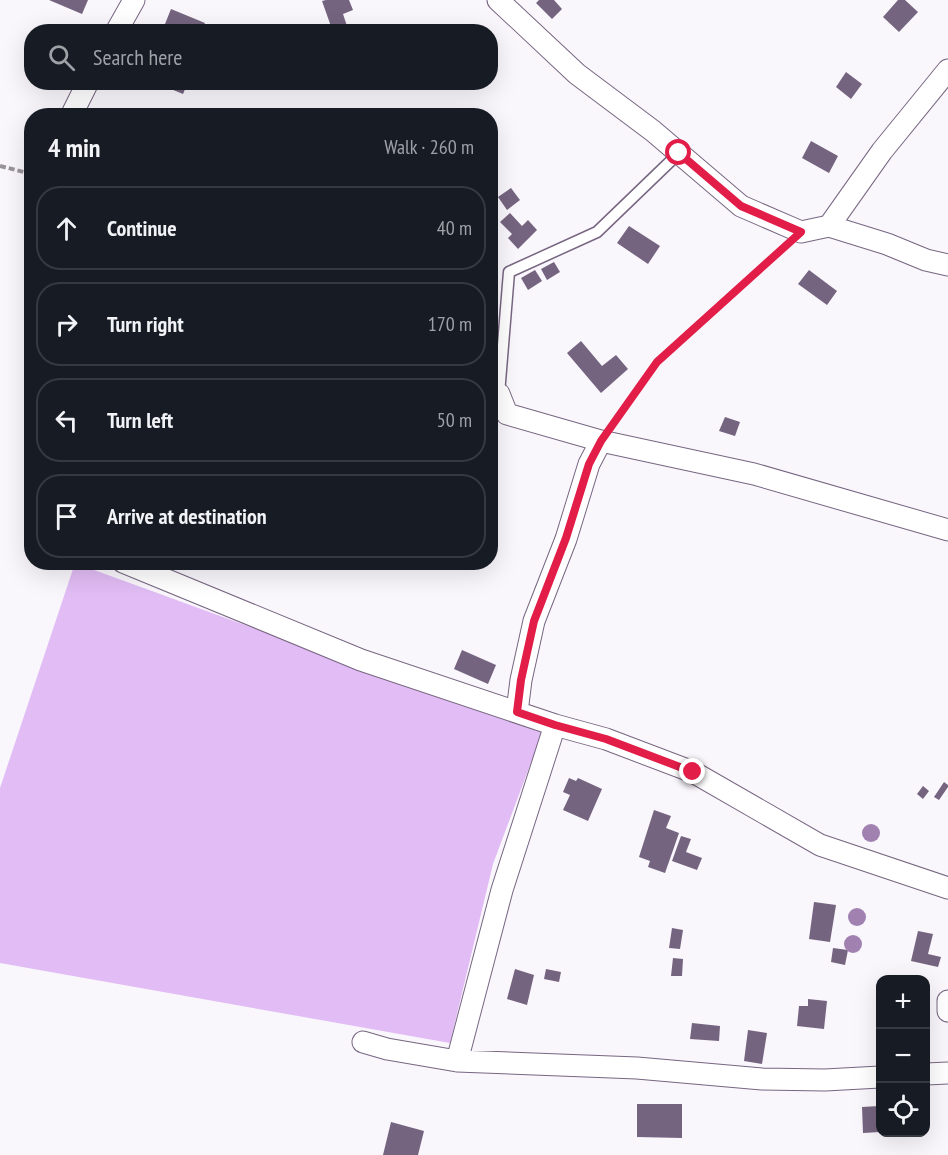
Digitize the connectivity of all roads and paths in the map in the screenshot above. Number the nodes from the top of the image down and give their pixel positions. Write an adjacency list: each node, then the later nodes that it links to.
1 (134, 0): 3 (street)
2 (498, 0): 7 (street)
3 (120, 24)
4 (948, 70): 10 (street)
5 (84, 90): 6 (street)
6 (76, 108)
7 (679, 153): 11 (street); 13 (lane)
8 (0, 166): 9 (path)
9 (24, 172)
10 (829, 226): 11 (street); 12 (street)
11 (801, 232): 15 (path)
12 (948, 265)
13 (498, 368)
14 (498, 398): 15 (street)
15 (601, 441): 16 (street); 18 (street)
16 (948, 530)
17 (142, 570): 18 (street)
18 (517, 712): 19 (street)
19 (555, 725): 20 (street); 24 (street)
20 (948, 888)
21 (948, 1001): 22 (street)
22 (948, 1011)
23 (363, 1042): 24 (street)
24 (457, 1061): 27 (street)
25 (948, 1073): 26 (street)
26 (930, 1074)
27 (876, 1077)

